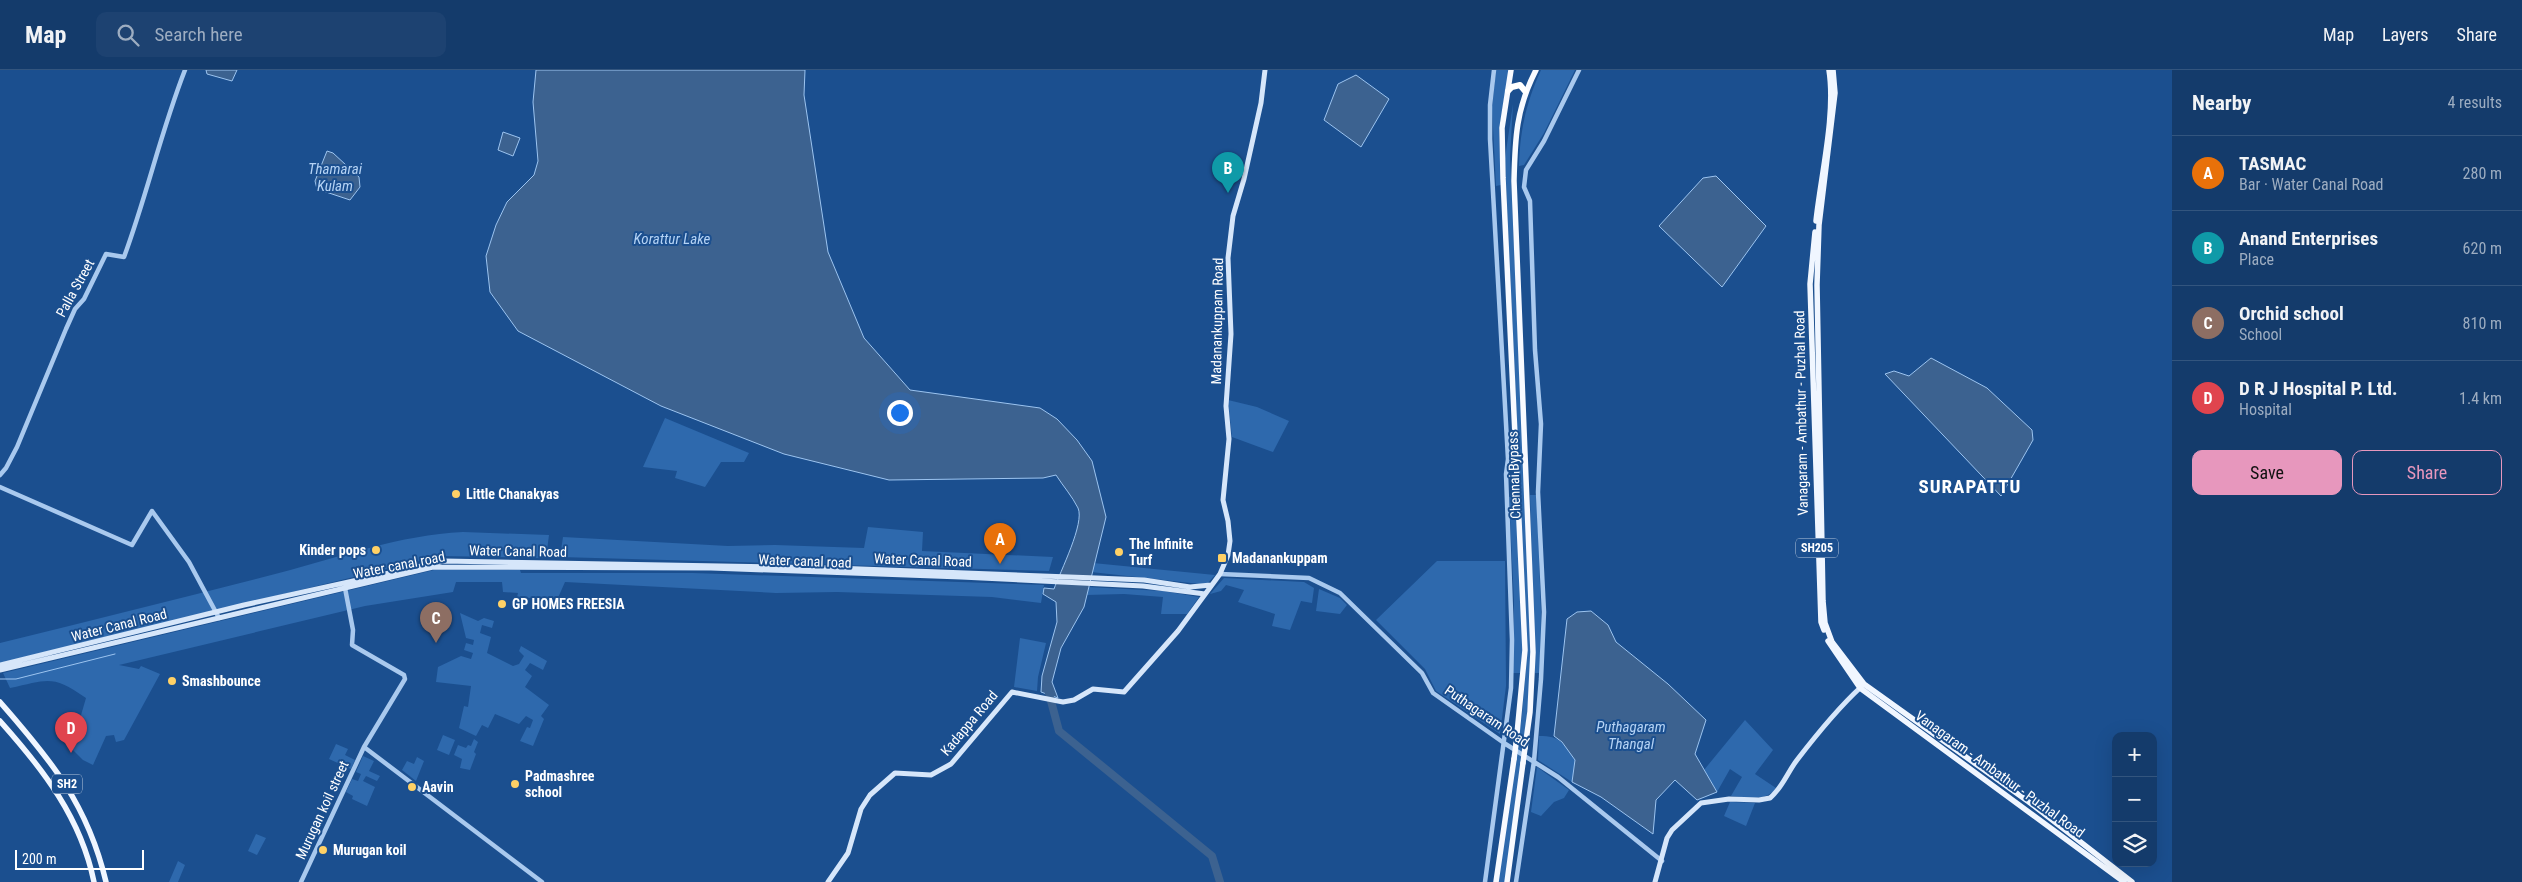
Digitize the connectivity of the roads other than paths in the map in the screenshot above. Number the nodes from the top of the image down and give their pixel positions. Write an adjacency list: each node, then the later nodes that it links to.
1 (186, 70): 11 (street, Palla Street)
2 (1265, 70): 14 (main road, Madanankuppam Road)
3 (1494, 70): 26 (street)
4 (1511, 70): 9 (highway, Chennai Bypass)
5 (1536, 70): 10 (highway, Chennai Bypass)
6 (1579, 70): 28 (street)
7 (1829, 70): 23 (main road, Vanagaram - Ambathur - Puzhal Road / SH205)
8 (1833, 70): 23 (main road)
9 (1508, 91): 10 (highway); 36 (highway, Chennai Bypass, bridge)
10 (1525, 91): 37 (highway, Chennai Bypass, bridge)
11 (0, 474)
12 (0, 487): 20 (street)
13 (506, 565): 15 (main road, Water canal road); 15 (main road, Water Canal Road); 18 (main road, Water canal road); 20 (main road, Water Canal Road)
14 (1220, 574): 17 (main road); 26 (street, Puthagaram Road)
15 (1047, 579): 16 (main road)
16 (1093, 580): 17 (main road); 19 (main road)
17 (1211, 586): 19 (main road)
18 (345, 588): 20 (main road, Water canal road); 27 (street, Murugan koil street)
19 (1204, 595): 34 (main road, Kadappa Road)
20 (218, 615): 21 (main road, Water Canal Road); 22 (main road, Water canal road)
21 (0, 665)
22 (0, 670)
23 (1862, 686): 29 (main road); 40 (main road, Vanagaram - Ambathur - Puzhal Road / SH205); 41 (main road)
24 (0, 702): 31 (main road, SH2)
25 (0, 721): 30 (main road, SH2)
26 (1504, 743): 28 (street, Puthagaram Road); 35 (street)
27 (364, 747): 32 (street, Murugan koil street); 33 (street)
28 (1534, 761): 29 (street, Puthagaram Road); 38 (street)
29 (1662, 862): 39 (main road)
30 (94, 882)
31 (106, 882)
32 (301, 882)
33 (542, 882)
34 (828, 882)
35 (1486, 882)
36 (1496, 882)
37 (1507, 882)
38 (1516, 882)
39 (1656, 882)
40 (2124, 882)
41 (2132, 882)

